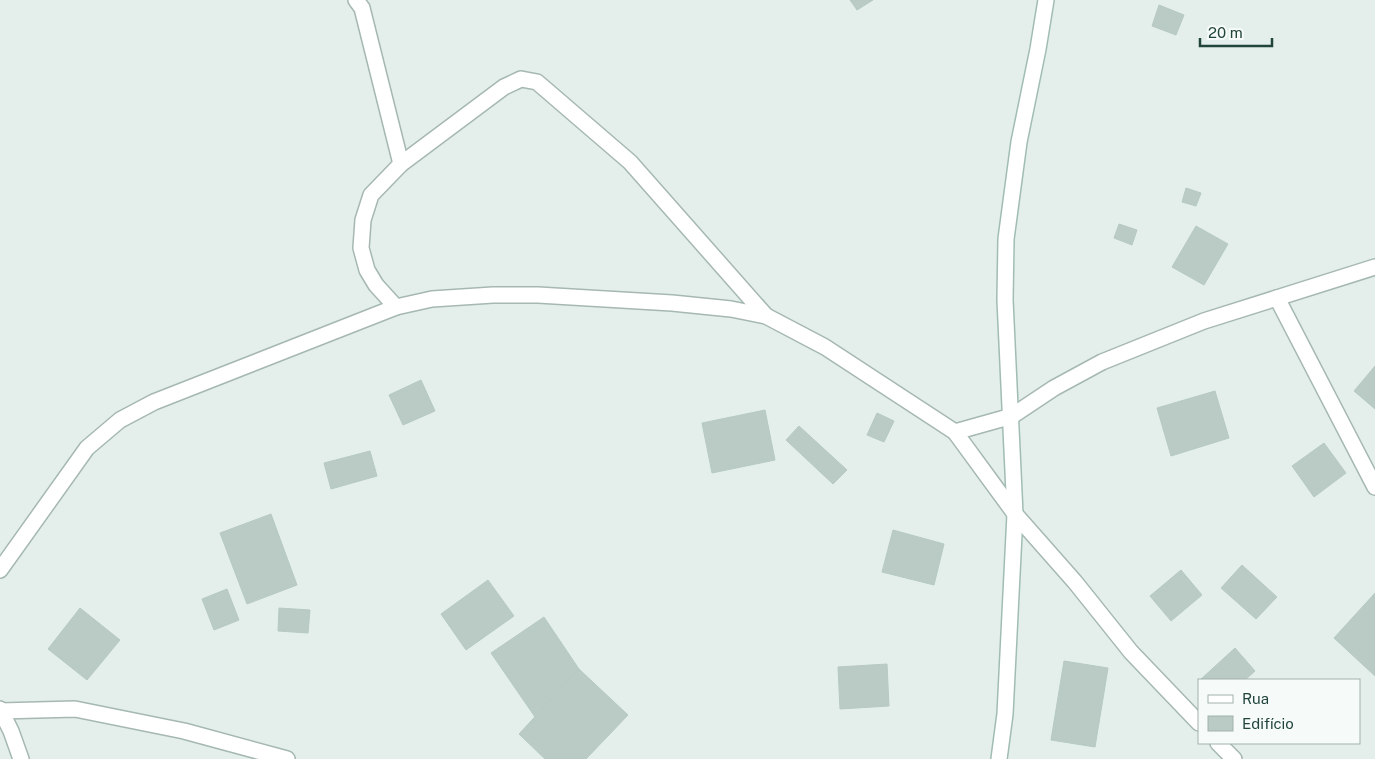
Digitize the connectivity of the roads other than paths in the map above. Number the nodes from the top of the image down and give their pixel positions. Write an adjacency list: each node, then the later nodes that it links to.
1 (356, 0): 3 (street)
2 (1046, 0): 8 (street)
3 (401, 164): 6 (street); 7 (street)
4 (1375, 267): 5 (street)
5 (1277, 298): 8 (street); 10 (street)
6 (396, 307): 7 (street); 12 (street)
7 (766, 316): 9 (street)
8 (1012, 416): 9 (street); 11 (street)
9 (955, 432): 11 (street)
10 (1375, 487)
11 (1015, 514): 14 (street); 18 (street)
12 (0, 570)
13 (0, 710): 16 (street); 17 (street)
14 (1198, 722)
15 (1219, 744): 19 (street)
16 (21, 759)
17 (288, 759)
18 (999, 759)
19 (1234, 759)

